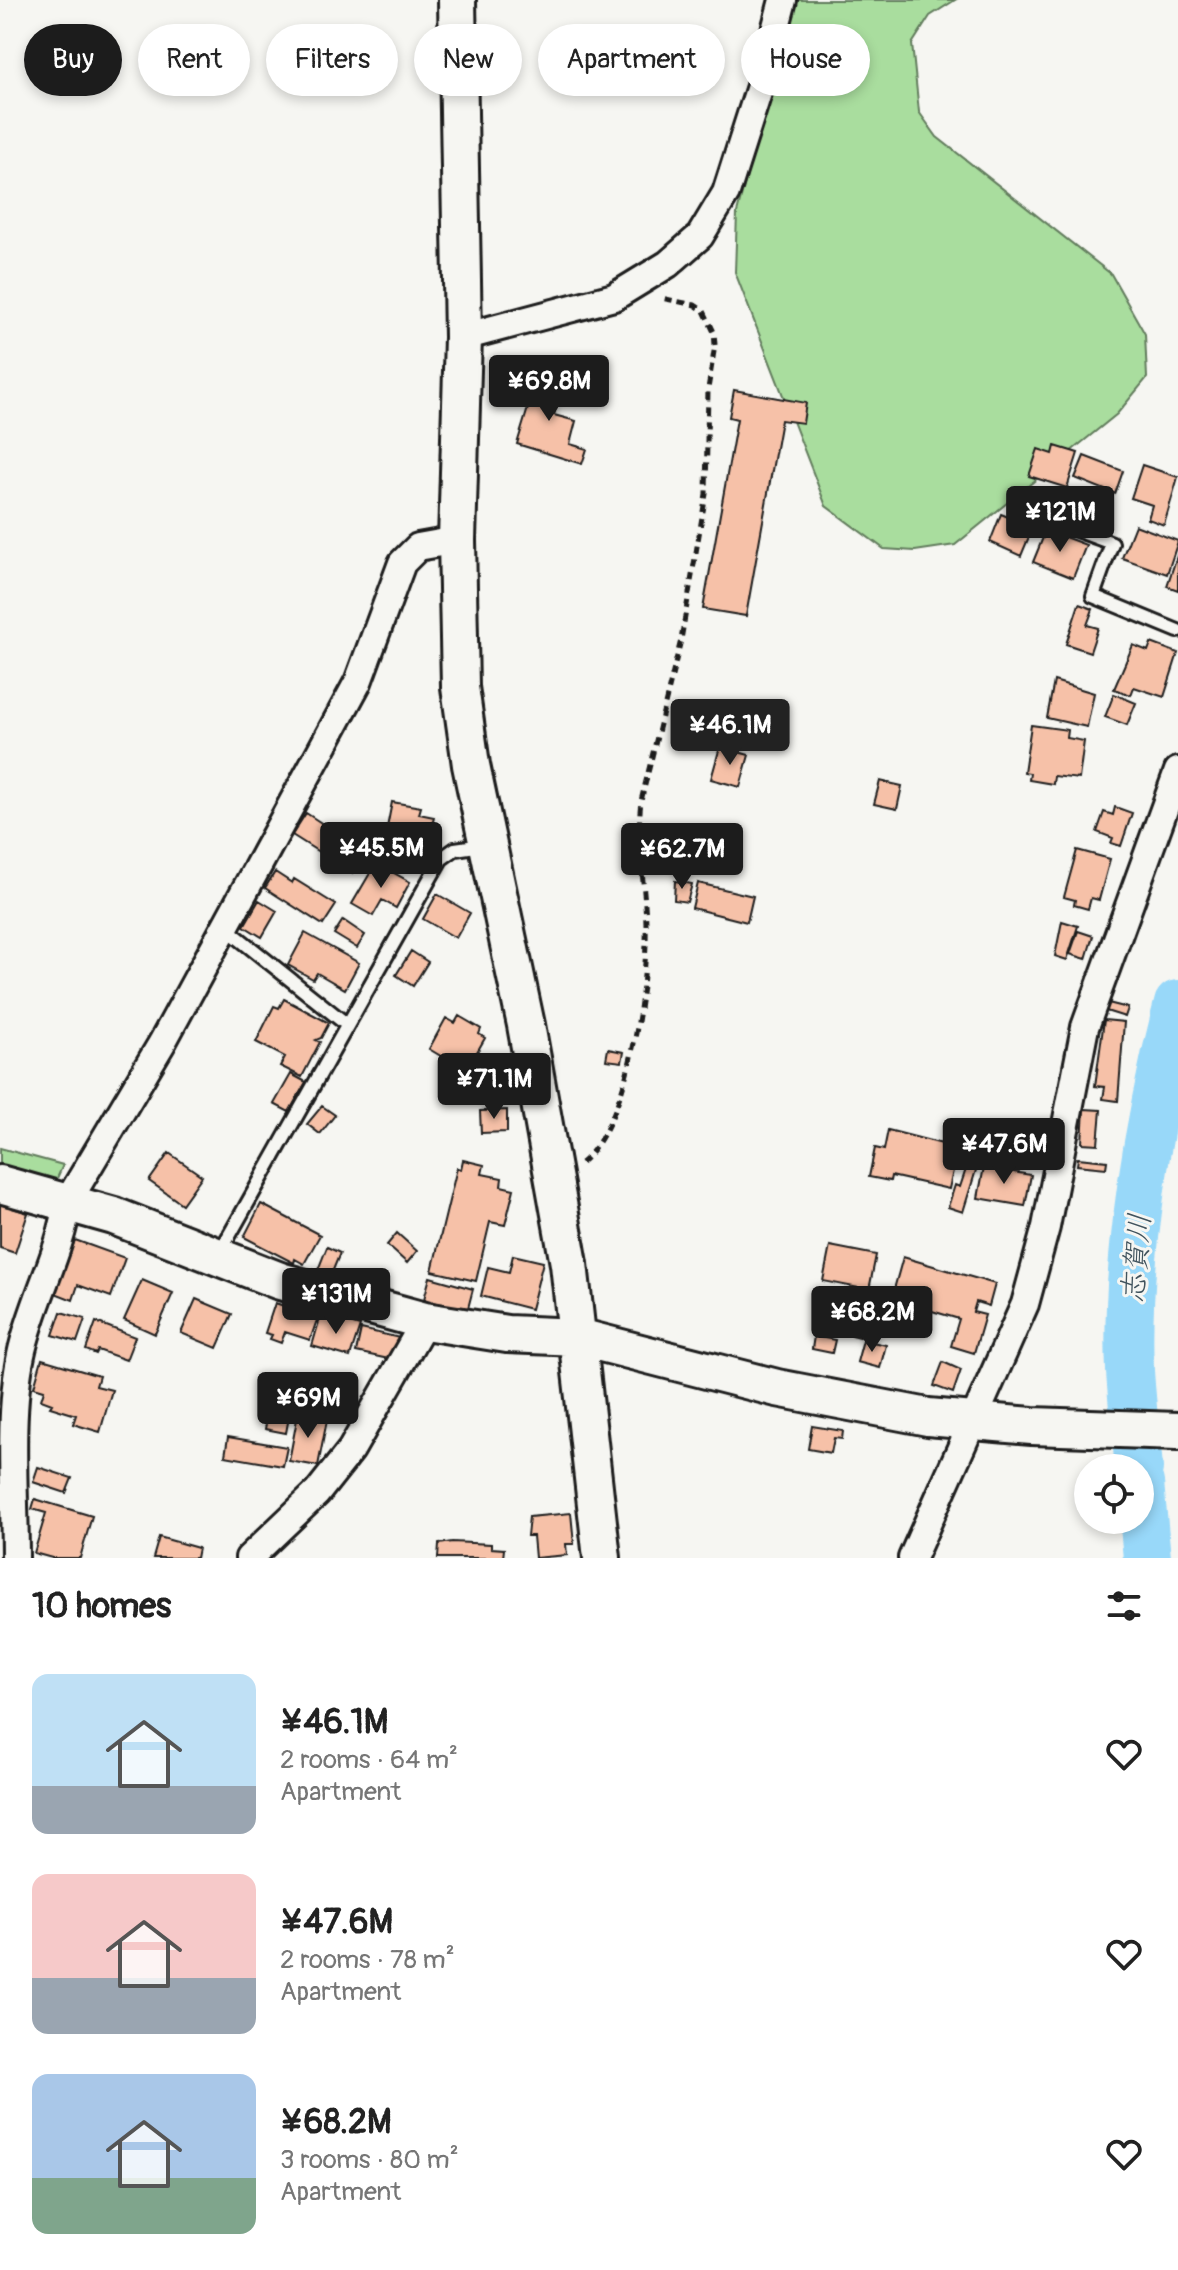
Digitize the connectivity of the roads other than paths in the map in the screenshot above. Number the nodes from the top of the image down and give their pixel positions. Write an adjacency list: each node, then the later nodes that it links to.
1 (457, 0): 3 (street)
2 (783, 0): 3 (street)
3 (463, 337): 5 (street)
4 (1041, 517): 6 (lane)
5 (457, 540): 8 (street); 9 (street)
6 (1178, 631)
7 (1178, 771): 16 (street)
8 (487, 845): 10 (lane); 15 (street)
9 (226, 928): 10 (lane); 12 (street)
10 (346, 1024): 13 (lane)
11 (0, 1184): 12 (street)
12 (68, 1201): 13 (street); 18 (street)
13 (216, 1259): 14 (street)
14 (425, 1321): 15 (street); 19 (street)
15 (578, 1337): 16 (street); 20 (street)
16 (972, 1422): 17 (street); 21 (street)
17 (1178, 1431)
18 (15, 1558)
19 (249, 1558)
20 (602, 1558)
21 (912, 1558)

